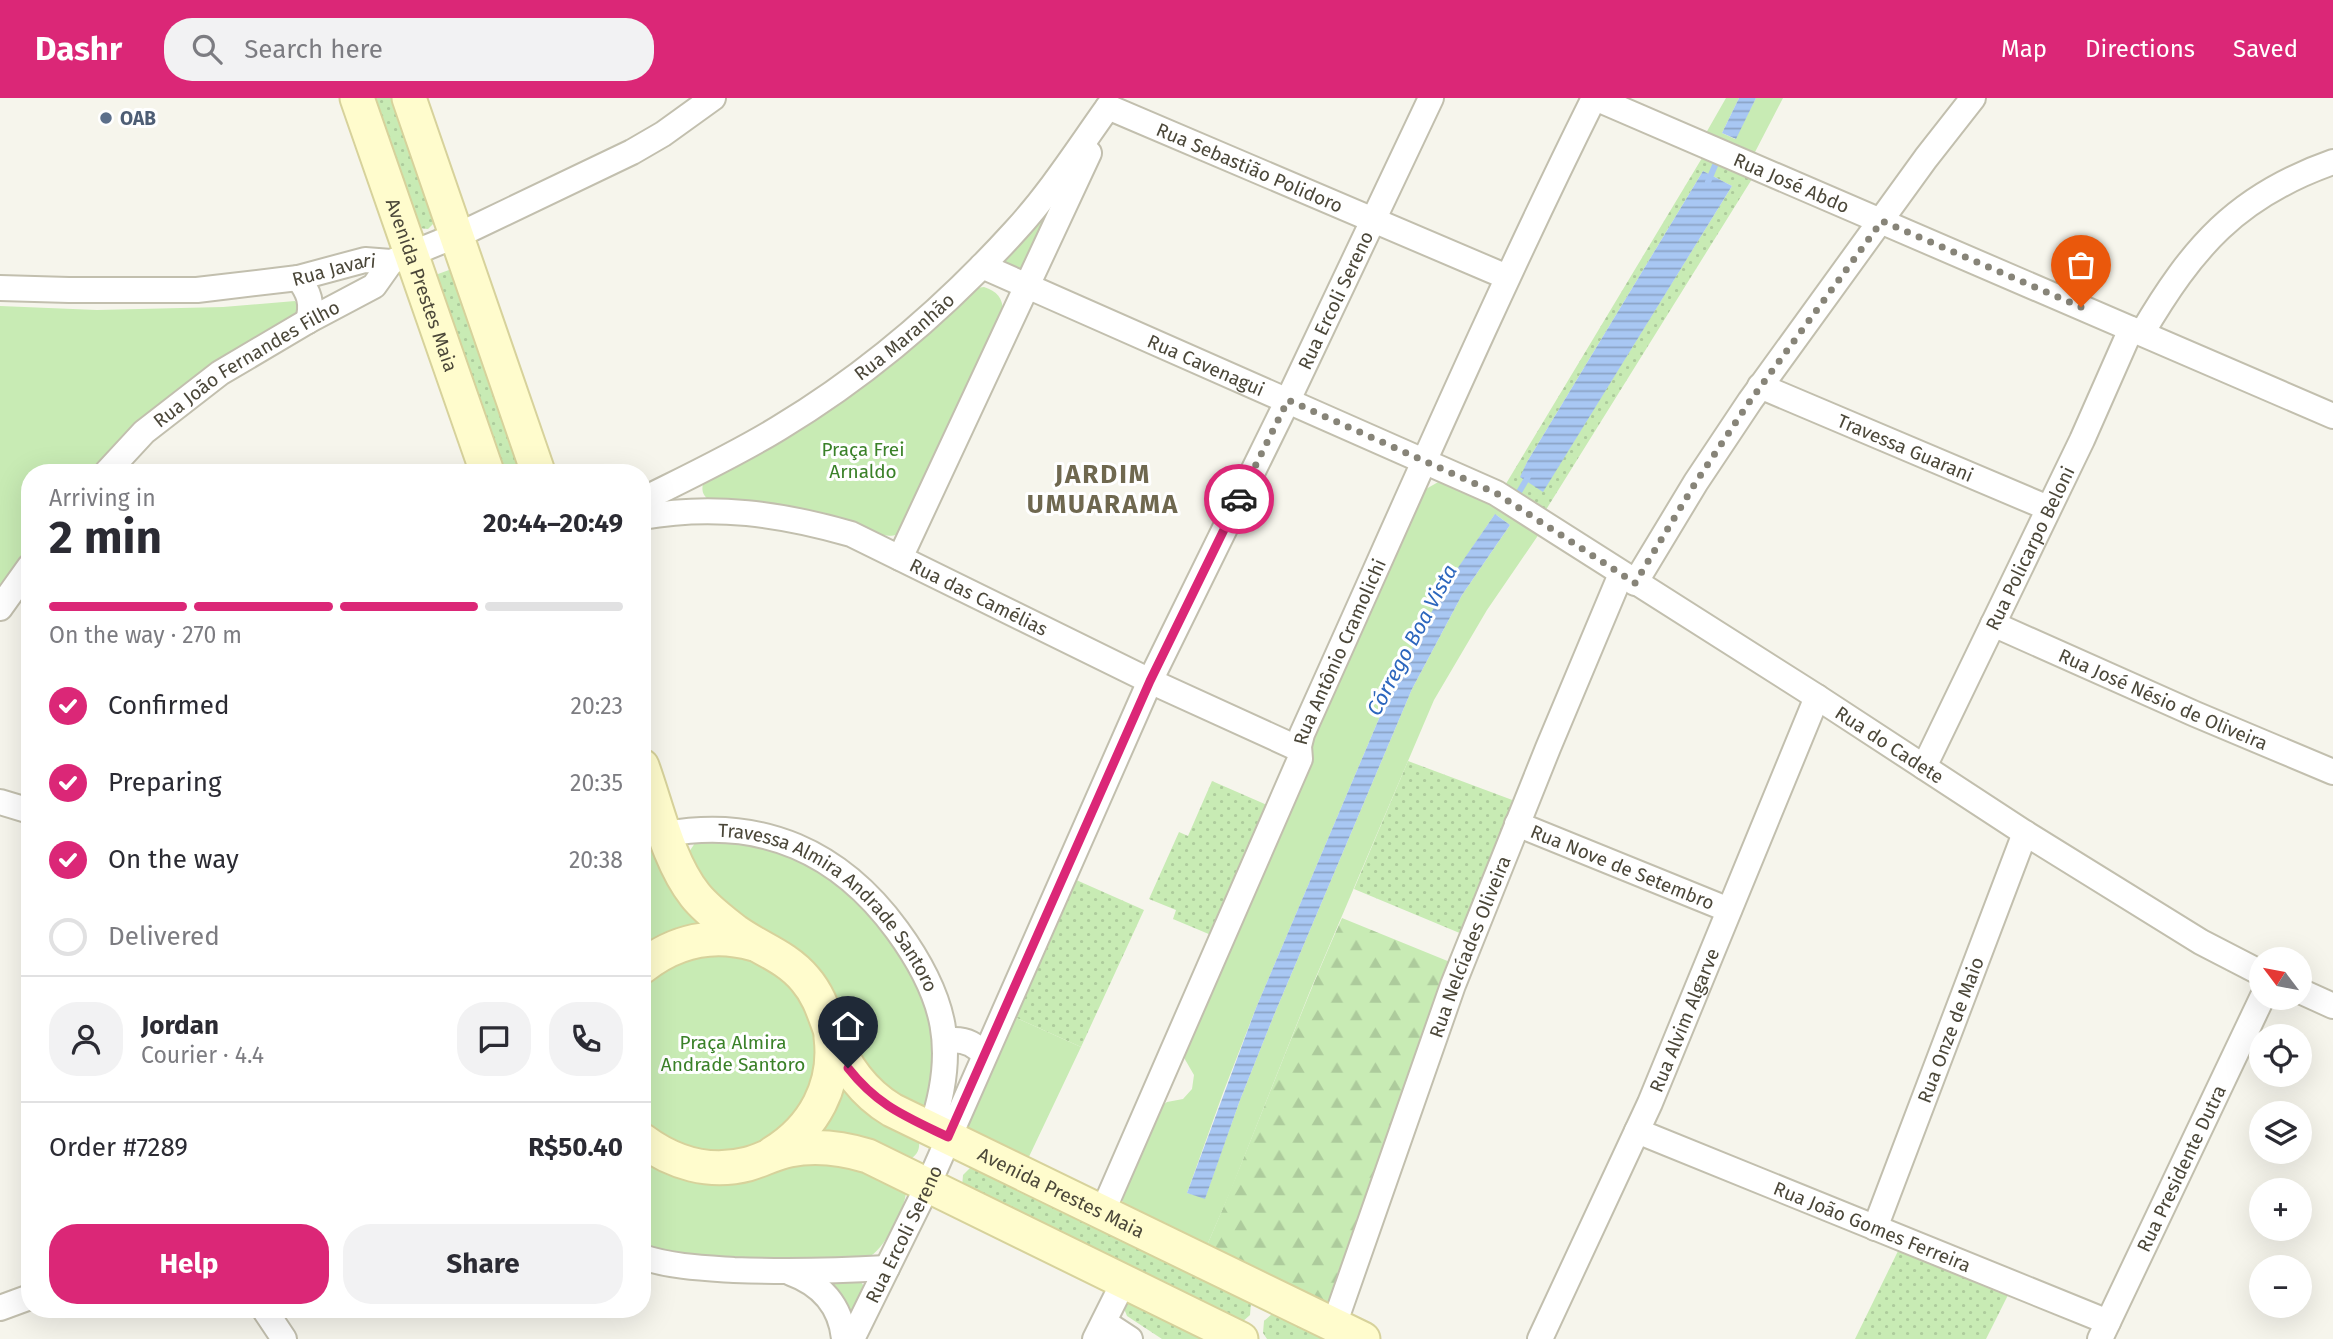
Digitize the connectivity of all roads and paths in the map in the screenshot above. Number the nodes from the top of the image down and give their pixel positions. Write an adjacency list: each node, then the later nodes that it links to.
1 (357, 98): 12 (street, Avenida Prestes Maia)
2 (409, 98): 11 (street)
3 (713, 98): 11 (street, Rua Javari)
4 (1431, 98): 9 (street, Rua Ercoli Sereno)
5 (1595, 98): 10 (street, Rua José Abdo); 14 (street, Rua Antônio Cramolichi)
6 (1973, 98): 10 (street, Rua Nelcíades Oliveira)
7 (1110, 103): 9 (street, Rua Sebastião Polidoro); 13 (street, Rua Maranhão); 16 (street)
8 (2333, 162): 19 (street, Rua Policarpo Beloni)
9 (1374, 220): 14 (street, Rua Sebastião Polidoro); 21 (street, Rua Ercoli Sereno)
10 (1882, 221): 19 (street, Rua José Abdo); 20 (street, Rua Nelcíades Oliveira)
11 (457, 236): 12 (street, Rua Javari); 26 (street)
12 (401, 258): 15 (street, Rua Javari); 18 (street, Rua João Fernandes Filho); 25 (street, Avenida Prestes Maia)
13 (982, 266): 16 (street, Rua Cavenagui); 27 (street, Rua Maranhão)
14 (1507, 276): 23 (street, Rua Antônio Cramolichi)
15 (298, 278): 17 (street, Rua Javari); 18 (street)
16 (1027, 286): 21 (street, Rua Cavenagui); 33 (street)
17 (0, 288)
18 (308, 321): 24 (street, Rua João Fernandes Filho)
19 (2137, 331): 22 (street, Rua José Abdo); 30 (street, Rua Policarpo Beloni)
20 (1760, 386): 30 (street, Travessa Guarani); 34 (street, Rua Nelcíades Oliveira)
21 (1288, 400): 23 (street, Rua Cavenagui); 38 (street, Rua Ercoli Sereno)
22 (2333, 416)
23 (1425, 461): 29 (street, Rua Cavenagui); 40 (street, Rua Antônio Cramolichi)
24 (114, 464)
25 (484, 464)
26 (535, 464)
27 (714, 464): 28 (street, Rua Maranhão); 31 (street)
28 (651, 496)
29 (1513, 505): 34 (street, Rua do Cadete)
30 (2048, 508): 37 (street, Rua Policarpo Beloni)
31 (716, 511): 32 (street, Rua das Camélias); 33 (street, Rua das Camélias)
32 (651, 516)
33 (900, 558): 38 (street, Rua das Camélias)
34 (1628, 578): 39 (street, Rua do Cadete); 47 (street, Rua Nelcíades Oliveira)
35 (21, 579): 36 (street)
36 (0, 608)
37 (1993, 624): 41 (street, Rua Policarpo Beloni); 42 (street, Rua José Nésio de Oliveira)
38 (1150, 681): 40 (street, Rua das Camélias); 58 (street, Rua Ercoli Sereno)
39 (1817, 697): 41 (street, Rua do Cadete); 49 (street, Rua Alvim Algarve)
40 (1299, 749): 64 (street, Rua Antônio Cramolichi)
41 (1924, 766): 48 (street, Rua do Cadete)
42 (2333, 772)
43 (0, 802): 45 (street)
44 (651, 803): 46 (street, Avenida Prestes Maia)
45 (21, 808)
46 (656, 824): 50 (street, Avenida Prestes Maia); 57 (street, Travessa Almira Andrade Santoro)
47 (1517, 824): 49 (street, Rua Nove de Setembro); 76 (street, Rua Nelcíades Oliveira)
48 (2025, 833): 52 (street, Rua do Cadete); 65 (street, Rua Onze de Maio)
49 (1729, 910): 59 (street, Rua Alvim Algarve)
50 (759, 946): 51 (street); 56 (street, Avenida Prestes Maia)
51 (651, 961)
52 (2249, 967)
53 (2312, 996): 54 (street)
54 (2333, 1006)
55 (2256, 1010): 75 (street, Rua Presidente Dutra)
56 (830, 1029): 60 (street, Avenida Prestes Maia); 62 (street)
57 (945, 1041): 58 (street); 60 (street, Travessa Almira Andrade Santoro)
58 (984, 1055): 60 (street, Rua Ercoli Sereno)
59 (1637, 1131): 65 (street, Rua João Gomes Ferreira); 83 (street, Rua Alvim Algarve)
60 (940, 1133): 63 (street, Rua Ercoli Sereno); 64 (street, Avenida Prestes Maia)
61 (651, 1146): 62 (street)
62 (771, 1155): 63 (street)
63 (928, 1185): 67 (street, Rua Ercoli Sereno); 69 (street)
64 (1102, 1213): 70 (street, Avenida Prestes Maia)
65 (1875, 1228): 75 (street, Rua João Gomes Ferreira)
66 (651, 1259): 68 (street)
67 (887, 1268): 68 (street); 79 (street, Rua Ercoli Sereno)
68 (780, 1272): 78 (street)
69 (1124, 1281): 74 (street); 81 (street)
70 (1270, 1294): 76 (street, Avenida Prestes Maia); 82 (street)
71 (21, 1300): 72 (street)
72 (0, 1308)
73 (270, 1318): 77 (street)
74 (1100, 1330): 80 (street)
75 (2104, 1330)
76 (1349, 1332)
77 (284, 1339)
78 (844, 1339)
79 (852, 1339)
80 (1130, 1339)
81 (1241, 1339)
82 (1248, 1339)
83 (1540, 1339)

